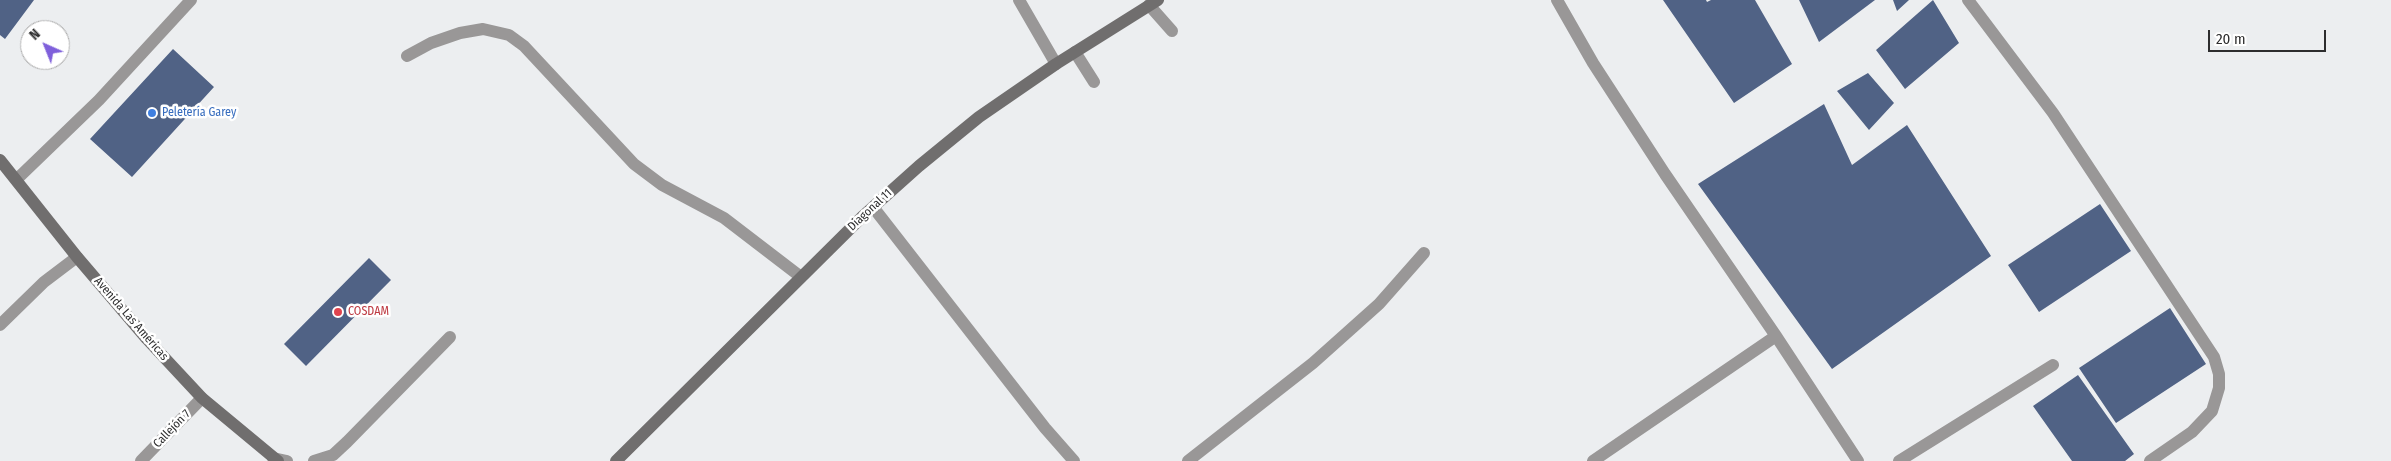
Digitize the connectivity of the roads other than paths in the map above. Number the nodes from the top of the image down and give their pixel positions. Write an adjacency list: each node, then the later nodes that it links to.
1 (191, 0): 12 (street)
2 (1019, 0): 9 (street)
3 (1557, 0): 18 (street)
4 (1968, 0): 32 (street)
5 (1153, 3): 6 (street); 7 (street, Diagonal 11)
6 (1172, 31)
7 (1074, 52): 9 (street, Diagonal 11); 10 (street)
8 (407, 56): 16 (street)
9 (1056, 64): 13 (street, Diagonal 11)
10 (1094, 82)
11 (0, 160): 12 (street, Avenida Las Américas)
12 (17, 179): 15 (street, Avenida Las Américas)
13 (873, 208): 16 (street, Diagonal 11); 27 (street)
14 (1424, 253): 28 (street)
15 (77, 258): 17 (street); 21 (street, Avenida Las Américas)
16 (801, 276): 26 (street, Diagonal 11)
17 (0, 325)
18 (1776, 336): 29 (street); 30 (street)
19 (450, 337): 25 (street)
20 (2053, 365): 31 (street)
21 (202, 398): 22 (street, Avenida Las Américas); 23 (street, Callejón 7)
22 (275, 460): 24 (street)
23 (141, 461)
24 (287, 461)
25 (314, 461)
26 (616, 461)
27 (1074, 461)
28 (1188, 461)
29 (1593, 461)
30 (1858, 461)
31 (1899, 461)
32 (2150, 461)

